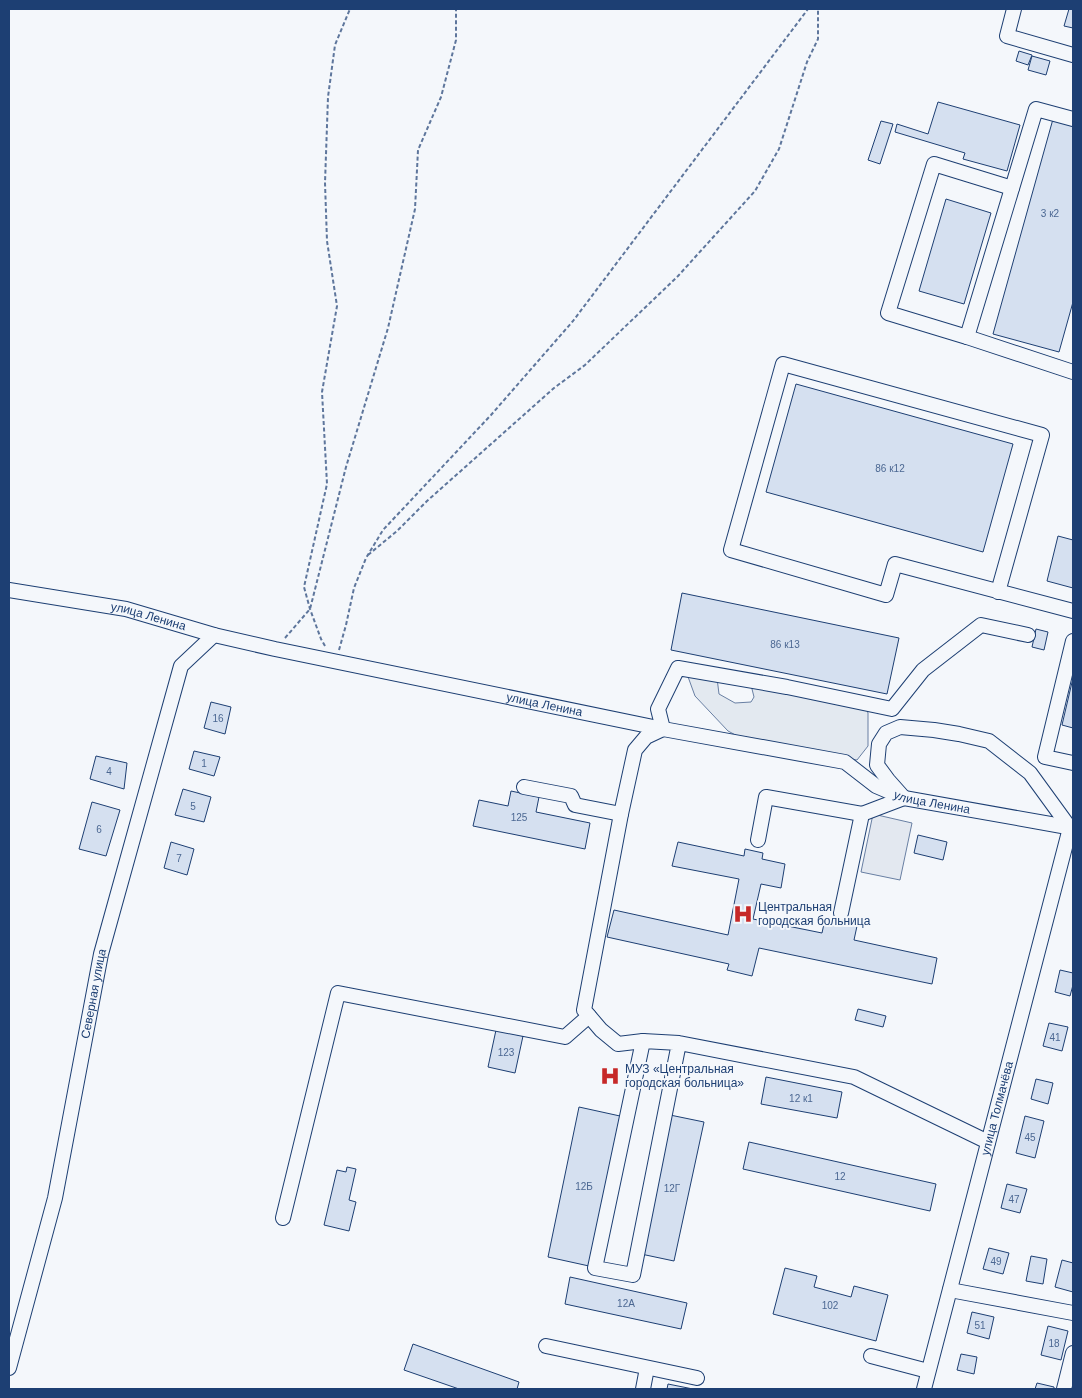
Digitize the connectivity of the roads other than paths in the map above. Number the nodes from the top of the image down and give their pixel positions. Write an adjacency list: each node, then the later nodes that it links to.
1 (1014, 9): 2 (street)
2 (1073, 55)
3 (1073, 119): 4 (street)
4 (1012, 188): 5 (street); 5 (street)
5 (967, 337): 6 (street)
6 (1073, 372)
7 (9, 590): 10 (street, улица Ленина)
8 (998, 592): 8 (street); 9 (street)
9 (1073, 611)
10 (214, 635): 13 (street, улица Ленина); 32 (street, Северная улица)
11 (1028, 636): 13 (street)
12 (1073, 640): 14 (street)
13 (663, 729): 16 (street, улица Ленина); 17 (street)
14 (1073, 763)
15 (524, 787): 17 (street)
16 (904, 798): 18 (street); 19 (street, улица Ленина); 19 (street)
17 (621, 814): 22 (street)
18 (862, 814): 20 (street); 21 (street)
19 (1072, 828): 25 (street, улица Толмачёва)
20 (758, 840)
21 (841, 913)
22 (589, 1016): 23 (street); 26 (street)
23 (643, 1041): 24 (street); 24 (street)
24 (680, 1043): 25 (street)
25 (988, 1142): 27 (street, улица Толмачёва)
26 (283, 1218)
27 (950, 1290): 28 (street); 34 (street, улица Толмачёва)
28 (1073, 1313)
29 (546, 1346): 33 (street)
30 (1073, 1353): 38 (street)
31 (871, 1356): 34 (street)
32 (9, 1368)
33 (647, 1368): 35 (street); 36 (street)
34 (928, 1371): 37 (street, улица Толмачёва)
35 (697, 1378)
36 (643, 1389)
37 (924, 1389)
38 (1064, 1389)

